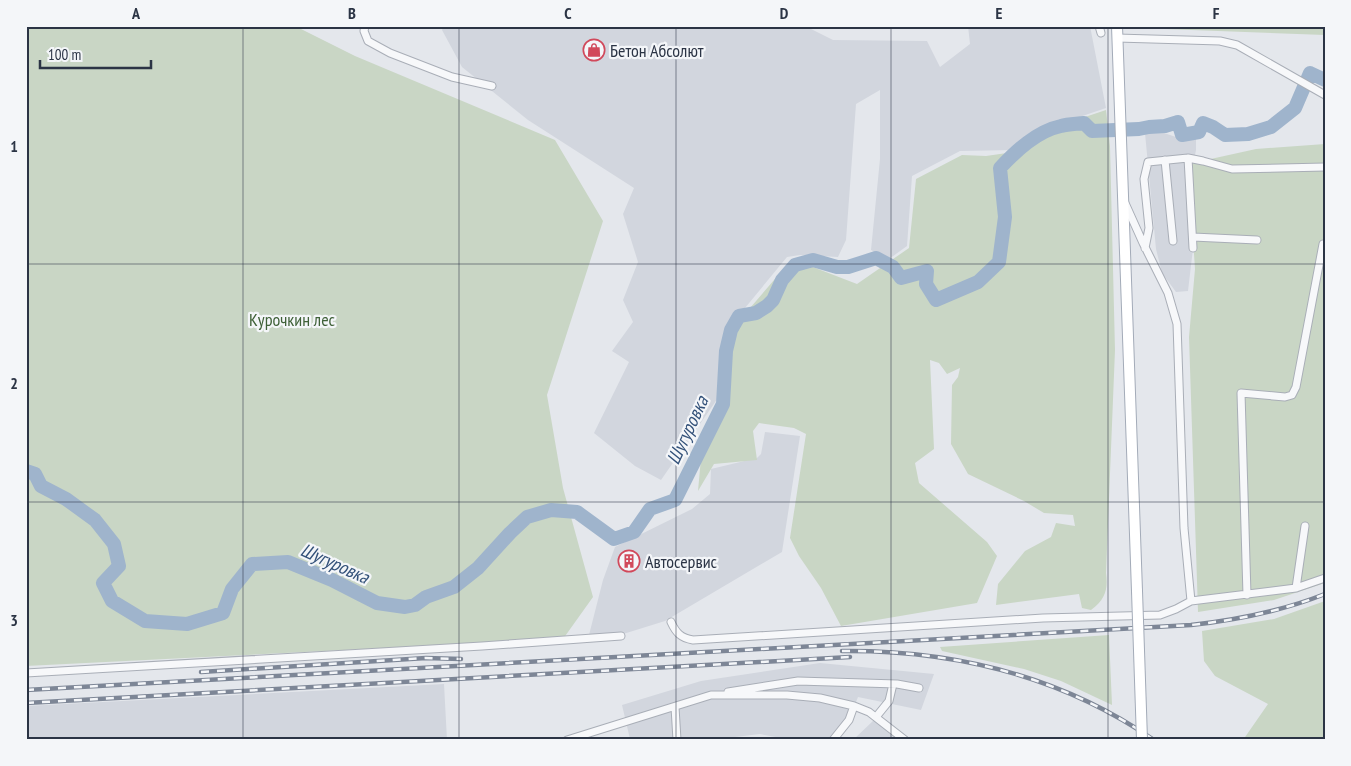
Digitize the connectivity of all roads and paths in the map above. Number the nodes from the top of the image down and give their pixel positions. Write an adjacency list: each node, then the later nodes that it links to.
1 (365, 26): 4 (street)
2 (1117, 26): 3 (main road)
3 (1117, 38): 5 (street); 9 (main road)
4 (492, 86)
5 (1324, 94)
6 (1188, 158): 7 (street); 8 (street); 10 (street)
7 (1165, 160): 12 (street); 14 (street)
8 (1325, 167)
9 (1123, 198): 14 (street); 34 (main road, bridge)
10 (1193, 237): 11 (street); 15 (street)
11 (1257, 240)
12 (1173, 242)
13 (1323, 244): 19 (street)
14 (1145, 248): 20 (street)
15 (1193, 248)
16 (1305, 526): 18 (street)
17 (1325, 578): 18 (street)
18 (1296, 588): 19 (street)
19 (1247, 595): 20 (street)
20 (1191, 601): 21 (street)
21 (671, 622)
22 (621, 636): 23 (street)
23 (26, 673)
24 (894, 684): 25 (street); 26 (street); 29 (street)
25 (919, 688)
26 (711, 695): 27 (street); 28 (street)
27 (854, 706): 29 (street); 32 (street)
28 (675, 707): 30 (street); 31 (street)
29 (876, 717): 33 (street)
30 (572, 739)
31 (676, 740)
32 (833, 740)
33 (906, 740)
34 (1142, 740)

